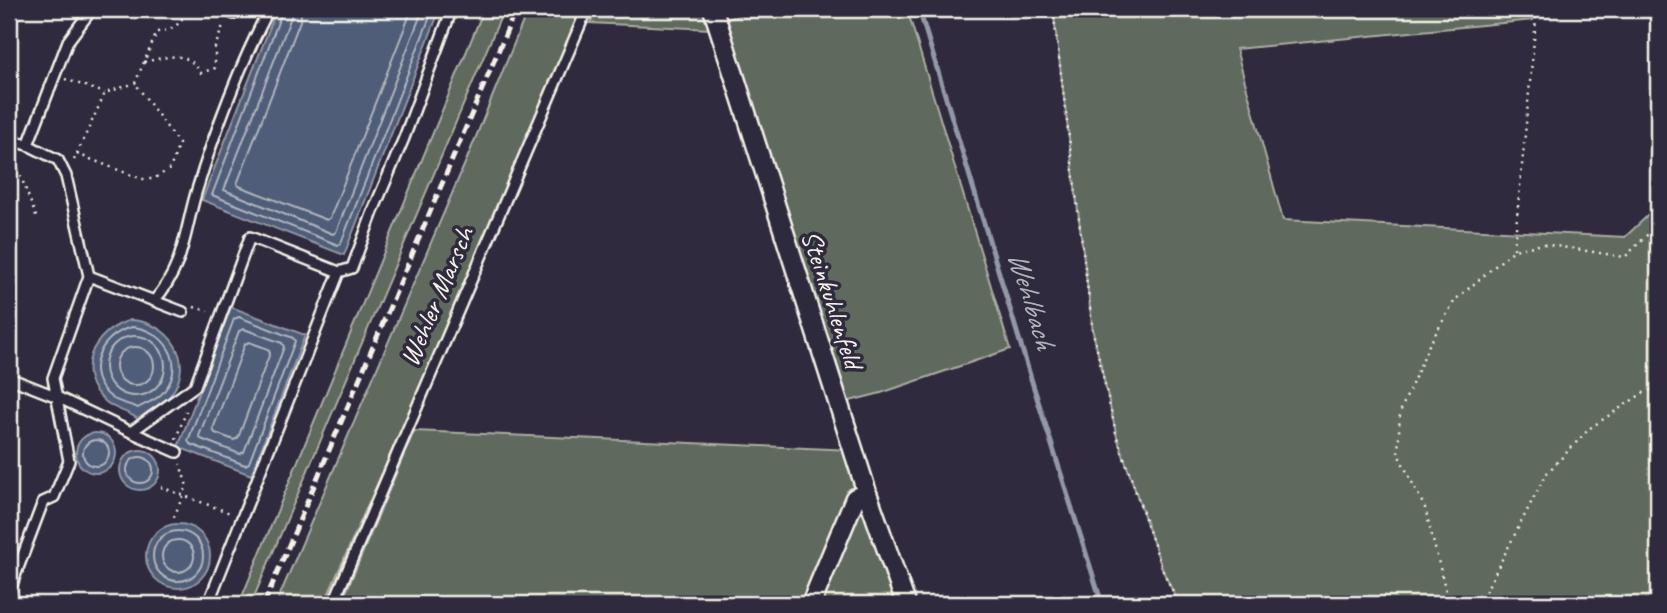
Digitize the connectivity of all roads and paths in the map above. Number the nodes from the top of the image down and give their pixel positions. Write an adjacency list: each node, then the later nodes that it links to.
1 (92, 9): 11 (lane)
2 (186, 9): 10 (path)
3 (269, 9): 24 (lane)
4 (452, 9): 22 (lane)
5 (587, 9): 40 (lane, Wehler Marsch)
6 (713, 9): 34 (street, Steinkuhlenfeld)
7 (1053, 9): 43 (path)
8 (1537, 9): 21 (path)
9 (228, 11): 10 (path)
10 (144, 62): 12 (path)
11 (55, 76): 13 (path); 15 (lane)
12 (135, 83): 13 (path); 17 (path)
13 (105, 93): 17 (path)
14 (9, 141): 15 (lane)
15 (28, 145): 18 (lane)
16 (9, 153): 19 (path)
17 (77, 154): 18 (path)
18 (66, 176): 23 (lane)
19 (37, 219)
20 (1658, 223): 21 (path)
21 (1514, 250): 44 (path)
22 (340, 272): 26 (lane); 37 (lane)
23 (89, 276): 24 (lane); 30 (lane)
24 (153, 301): 25 (lane)
25 (183, 312): 26 (path)
26 (221, 315): 28 (lane)
27 (9, 378): 30 (lane)
28 (195, 386): 31 (lane); 32 (path)
29 (1658, 387): 45 (path)
30 (55, 396): 31 (lane); 38 (lane)
31 (131, 432): 32 (lane)
32 (175, 451): 35 (path)
33 (161, 487): 35 (path)
34 (867, 493): 41 (street); 42 (street, Steinkuhlenfeld)
35 (183, 495): 36 (path); 37 (path)
36 (174, 517)
37 (243, 518): 39 (lane)
38 (9, 592)
39 (208, 604)
40 (333, 604)
41 (811, 604)
42 (906, 604)
43 (1179, 604)
44 (1449, 604)
45 (1479, 604)

